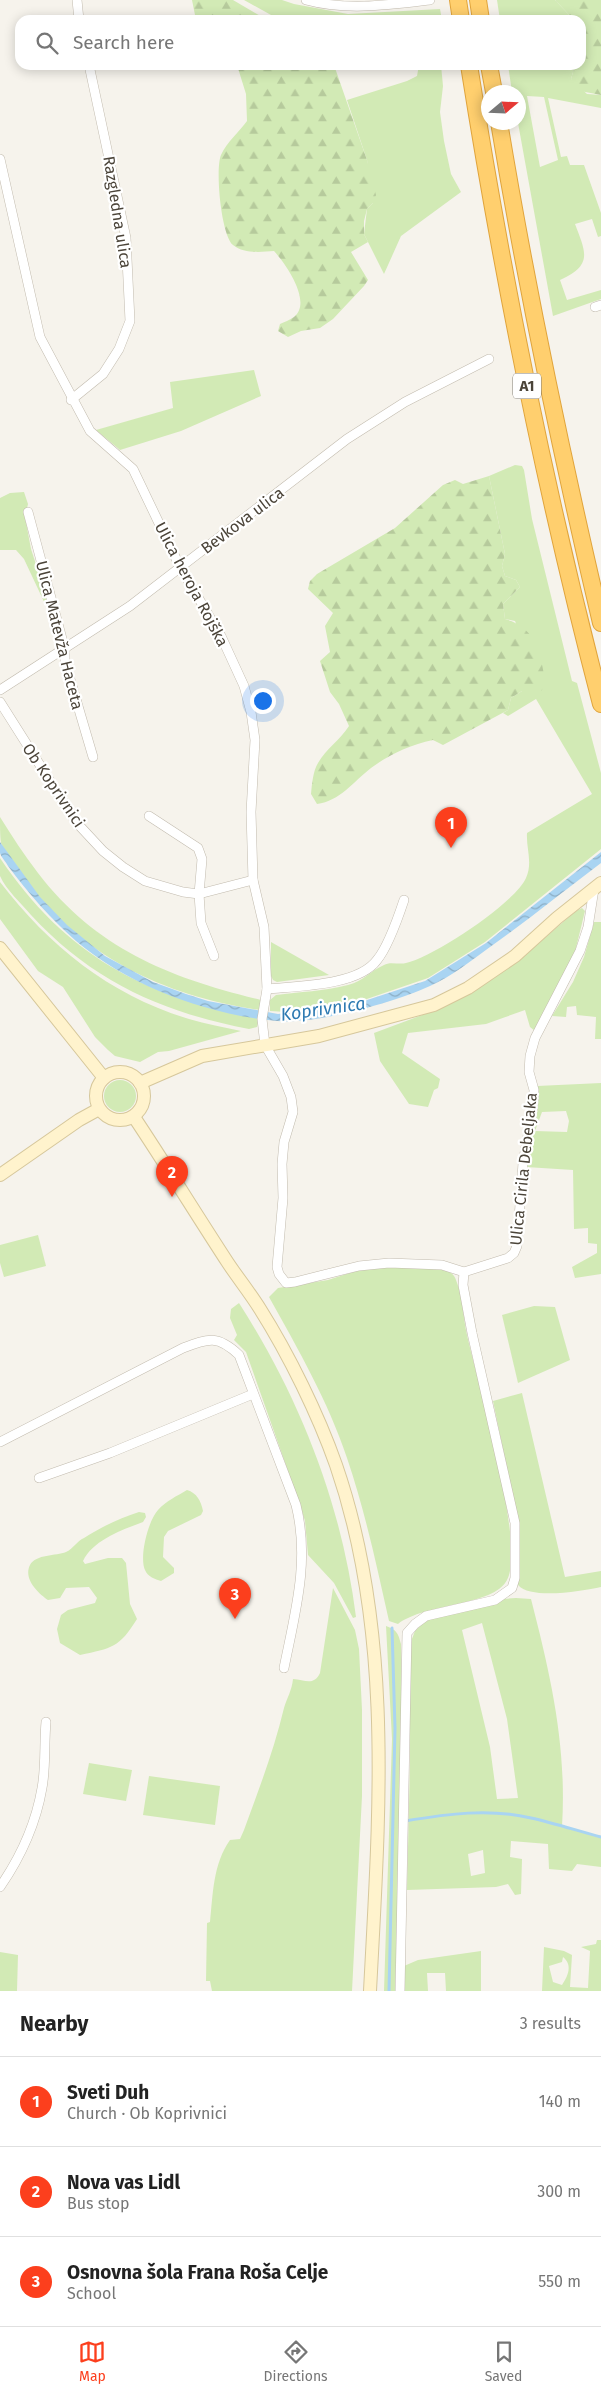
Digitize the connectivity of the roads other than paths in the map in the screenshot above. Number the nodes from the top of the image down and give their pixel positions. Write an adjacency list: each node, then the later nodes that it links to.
1 (77, 0): 6 (street)
2 (306, 0): 3 (street)
3 (430, 0)
4 (458, 0): 7 (highway)
5 (478, 0): 8 (highway)
6 (78, 15)
7 (460, 15)
8 (480, 15)
9 (90, 70): 16 (street, Razgledna ulica)
10 (470, 70): 23 (highway, A1)
11 (490, 70): 12 (highway)
12 (493, 85)
13 (500, 130): 19 (highway, A1)
14 (0, 159): 16 (street, Ulica heroja Rojška)
15 (489, 359): 18 (street, Bevkova ulica)
16 (71, 400): 18 (street, Ulica heroja Rojška)
17 (28, 512): 20 (street, Ulica Matevža Haceta)
18 (180, 567): 20 (street, Bevkova ulica); 26 (street, Ulica heroja Rojška)
19 (601, 623)
20 (65, 650): 21 (street, Bevkova ulica); 24 (street, Ulica Matevža Haceta)
21 (0, 690)
22 (0, 702): 28 (street, Ob Koprivnici)
23 (601, 704)
24 (93, 757)
25 (149, 816): 28 (street)
26 (253, 880): 28 (street, Ob Koprivnici); 32 (street, Ulica heroja Rojška)
27 (597, 886): 33 (street); 39 (street, Ulica Cirila Debeljaka)
28 (199, 894): 31 (street)
29 (404, 900): 32 (street)
30 (0, 948): 34 (street)
31 (214, 956)
32 (266, 994): 33 (street, Ulica heroja Rojška)
33 (265, 1045): 35 (street); 39 (street)
34 (104, 1078): 35 (street); 36 (street)
35 (140, 1083): 37 (street)
36 (99, 1109): 37 (street); 38 (street)
37 (134, 1116): 46 (street)
38 (0, 1175)
39 (464, 1272): 47 (street)
40 (253, 1394): 41 (street); 42 (street); 43 (street)
41 (0, 1442)
42 (39, 1478)
43 (284, 1668)
44 (46, 1722): 45 (street)
45 (0, 1887)
46 (370, 1991)
47 (400, 1991)

